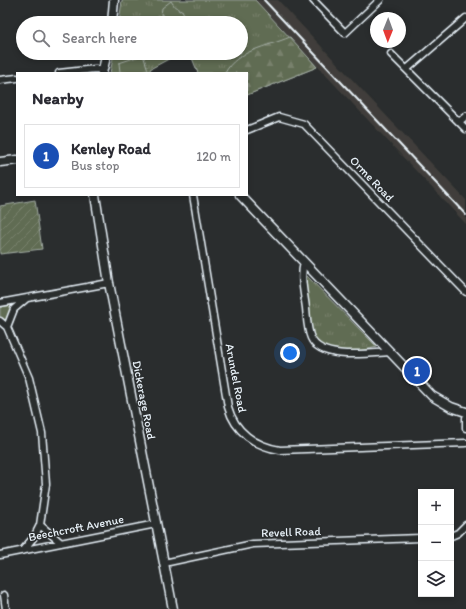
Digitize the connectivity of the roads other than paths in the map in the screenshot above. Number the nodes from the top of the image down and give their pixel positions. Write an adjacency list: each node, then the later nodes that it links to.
1 (114, 0): 4 (street)
2 (313, 0): 3 (street)
3 (380, 0)
4 (113, 16)
5 (465, 21): 8 (street)
6 (391, 54): 8 (street)
7 (105, 60): 10 (street)
8 (407, 69): 14 (street)
9 (68, 72): 10 (street)
10 (102, 72)
11 (16, 78): 12 (street)
12 (0, 80)
13 (466, 116): 14 (street)
14 (459, 122): 15 (street)
15 (466, 129)
16 (248, 130): 24 (street, Orme Road)
17 (16, 160): 18 (street)
18 (0, 162)
19 (95, 196): 23 (street, Dickerage Road)
20 (193, 196): 33 (street, Arundel Road)
21 (241, 196): 22 (street)
22 (304, 262): 29 (street); 29 (street)
23 (109, 283): 25 (street); 34 (street, Dickerage Road)
24 (466, 292)
25 (28, 298): 26 (street); 28 (street)
26 (0, 303)
27 (0, 321): 28 (street)
28 (7, 327): 35 (street)
29 (391, 352): 30 (street)
30 (466, 412)
31 (466, 418): 32 (street)
32 (466, 428)
33 (466, 443)
34 (156, 524): 39 (street, Beechcroft Avenue); 42 (street, Dickerage Road)
35 (40, 525): 39 (street); 40 (street)
36 (466, 525): 37 (street)
37 (454, 535)
38 (418, 538): 42 (street, Revell Road)
39 (60, 542): 40 (street, Beechcroft Avenue)
40 (23, 550): 41 (street, Beechcroft Avenue)
41 (0, 555)
42 (164, 563): 45 (street, Dickerage Road)
43 (4, 595): 44 (street)
44 (6, 609)
45 (173, 609)

